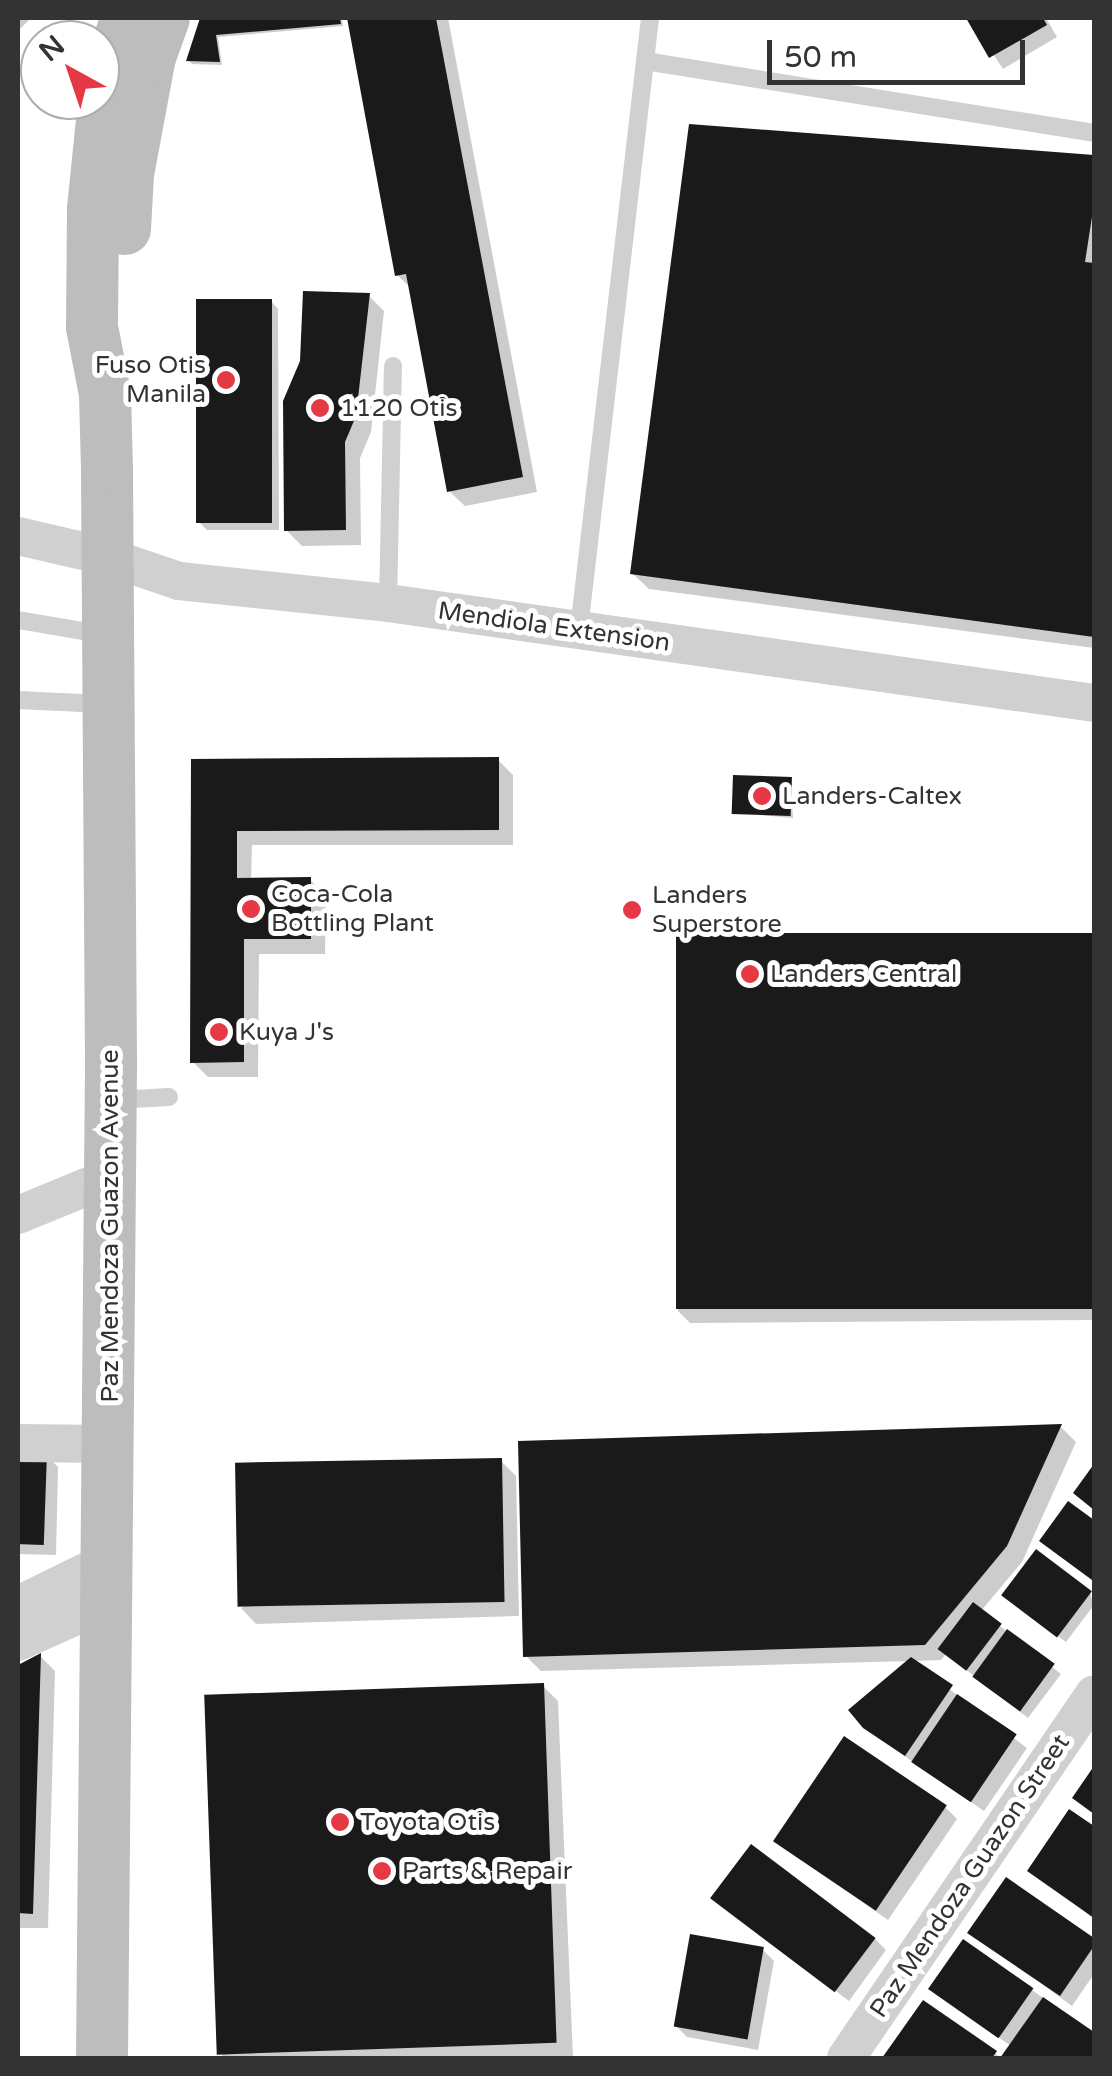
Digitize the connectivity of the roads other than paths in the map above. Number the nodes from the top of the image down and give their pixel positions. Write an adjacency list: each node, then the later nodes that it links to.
1 (126, 18): 7 (main road, Paz Mendoza Guazon Avenue)
2 (164, 18): 7 (main road, Paz Mendoza Guazon Avenue)
3 (650, 18): 4 (lane)
4 (644, 61): 5 (lane); 12 (lane)
5 (1094, 133)
6 (393, 366): 10 (lane)
7 (105, 394): 9 (main road, Paz Mendoza Guazon Avenue)
8 (18, 536): 9 (street, Mendiola Extension)
9 (108, 557): 10 (street, Mendiola Extension); 13 (main road, Paz Mendoza Guazon Avenue)
10 (388, 603): 12 (street, Mendiola Extension)
11 (18, 620): 13 (lane)
12 (578, 629): 15 (street, Mendiola Extension)
13 (107, 635): 16 (main road, Paz Mendoza Guazon Avenue)
14 (18, 700): 16 (lane)
15 (1094, 703)
16 (108, 705): 18 (main road, Paz Mendoza Guazon Avenue)
17 (169, 1097): 18 (lane)
18 (110, 1100): 19 (main road, Paz Mendoza Guazon Avenue)
19 (112, 1176): 20 (street); 22 (main road, Paz Mendoza Guazon Avenue)
20 (18, 1214)
21 (18, 1443): 22 (street)
22 (110, 1444): 23 (main road, Paz Mendoza Guazon Avenue)
23 (108, 1582): 24 (street); 25 (street); 27 (main road, Paz Mendoza Guazon Avenue)
24 (18, 1605)
25 (18, 1642)
26 (1094, 1694): 28 (street, Paz Mendoza Guazon Street)
27 (102, 2058)
28 (846, 2058)

